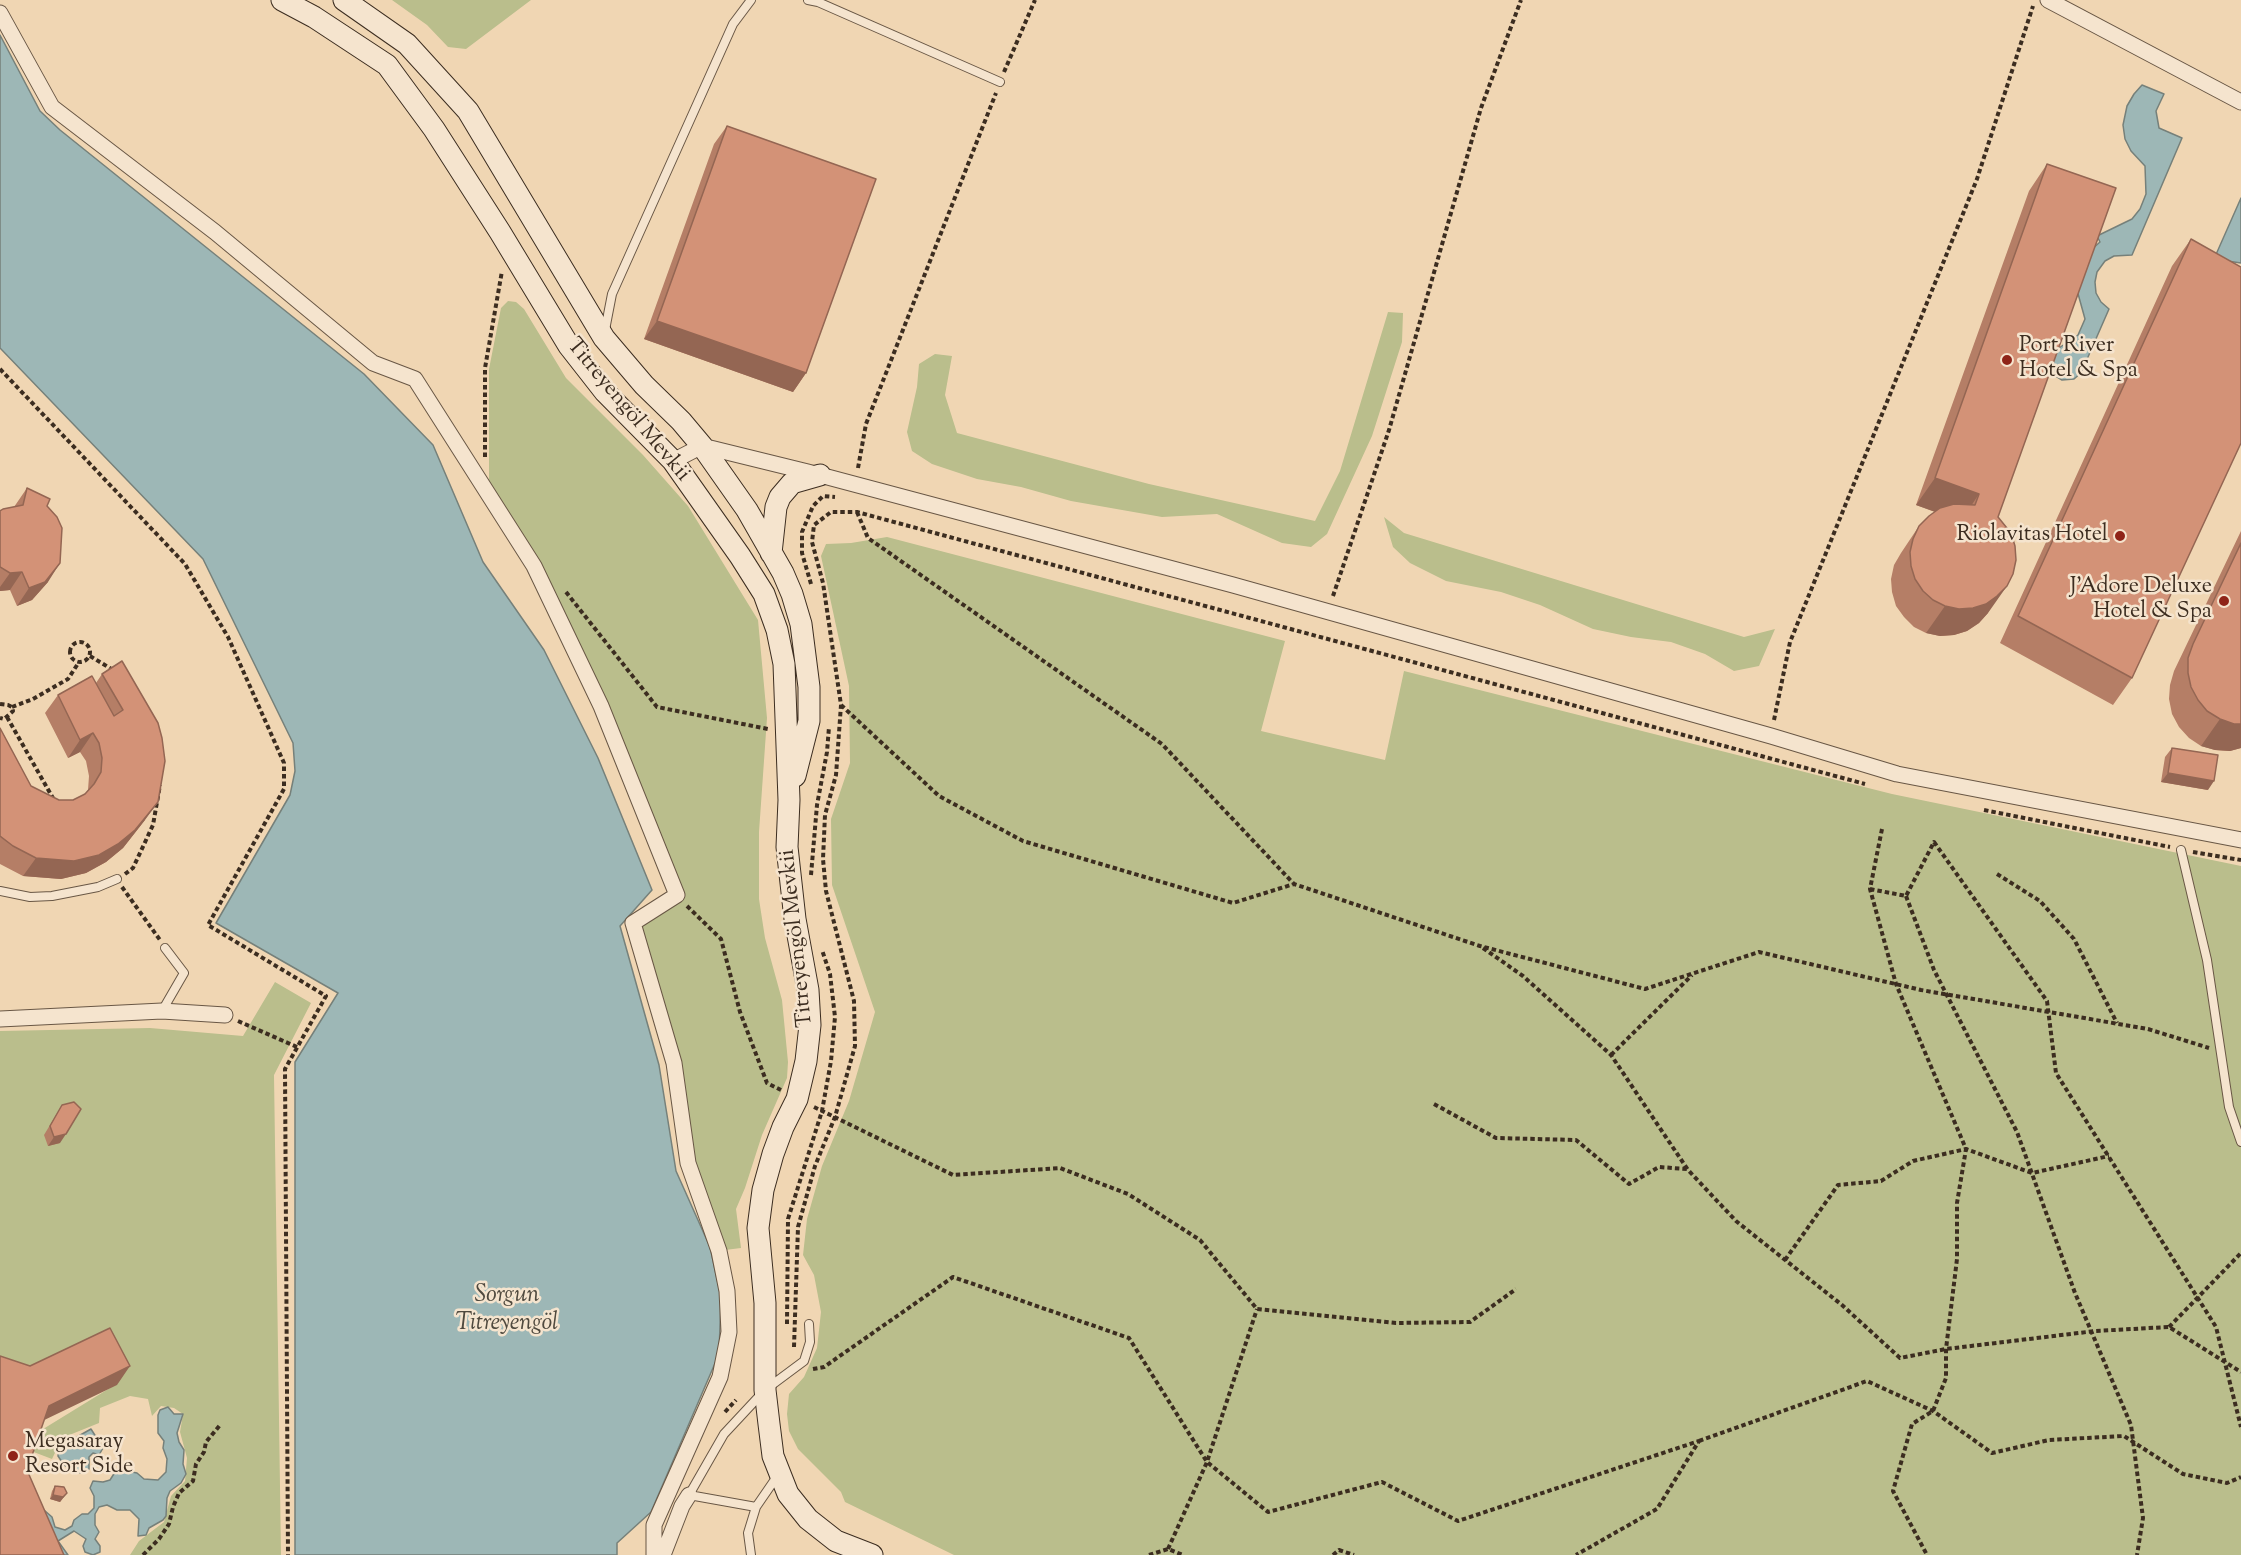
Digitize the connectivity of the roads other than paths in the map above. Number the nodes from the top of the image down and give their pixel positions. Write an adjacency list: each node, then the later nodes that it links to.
1 (282, 0): 11 (street, Titreyengöl Mevkii)
2 (344, 0): 9 (street, Titreyengöl Mevkii)
3 (751, 0): 9 (lane)
4 (808, 0): 7 (lane)
5 (2048, 0): 8 (street)
6 (0, 13): 29 (street)
7 (1000, 82)
8 (2241, 102)
9 (604, 338): 10 (street, Titreyengöl Mevkii)
10 (702, 447): 11 (street); 12 (street); 13 (street, Titreyengöl Mevkii)
11 (673, 461): 14 (street, Titreyengöl Mevkii)
12 (820, 475): 13 (street); 15 (street)
13 (771, 552): 14 (street, Titreyengöl Mevkii)
14 (789, 800): 25 (street, Titreyengöl Mevkii)
15 (2241, 840)
16 (2181, 850): 23 (lane)
17 (117, 879): 18 (lane)
18 (0, 891)
19 (165, 948): 20 (lane)
20 (162, 1011): 21 (street); 22 (street)
21 (225, 1016)
22 (0, 1019)
23 (2241, 1142)
24 (809, 1324): 25 (lane)
25 (765, 1390): 26 (street, Titreyengöl Mevkii); 27 (lane)
26 (779, 1474): 28 (lane); 32 (street, Titreyengöl Mevkii)
27 (689, 1495): 28 (lane); 30 (street)
28 (756, 1507): 31 (lane)
29 (654, 1555)
30 (663, 1555)
31 (751, 1555)
32 (872, 1555)

